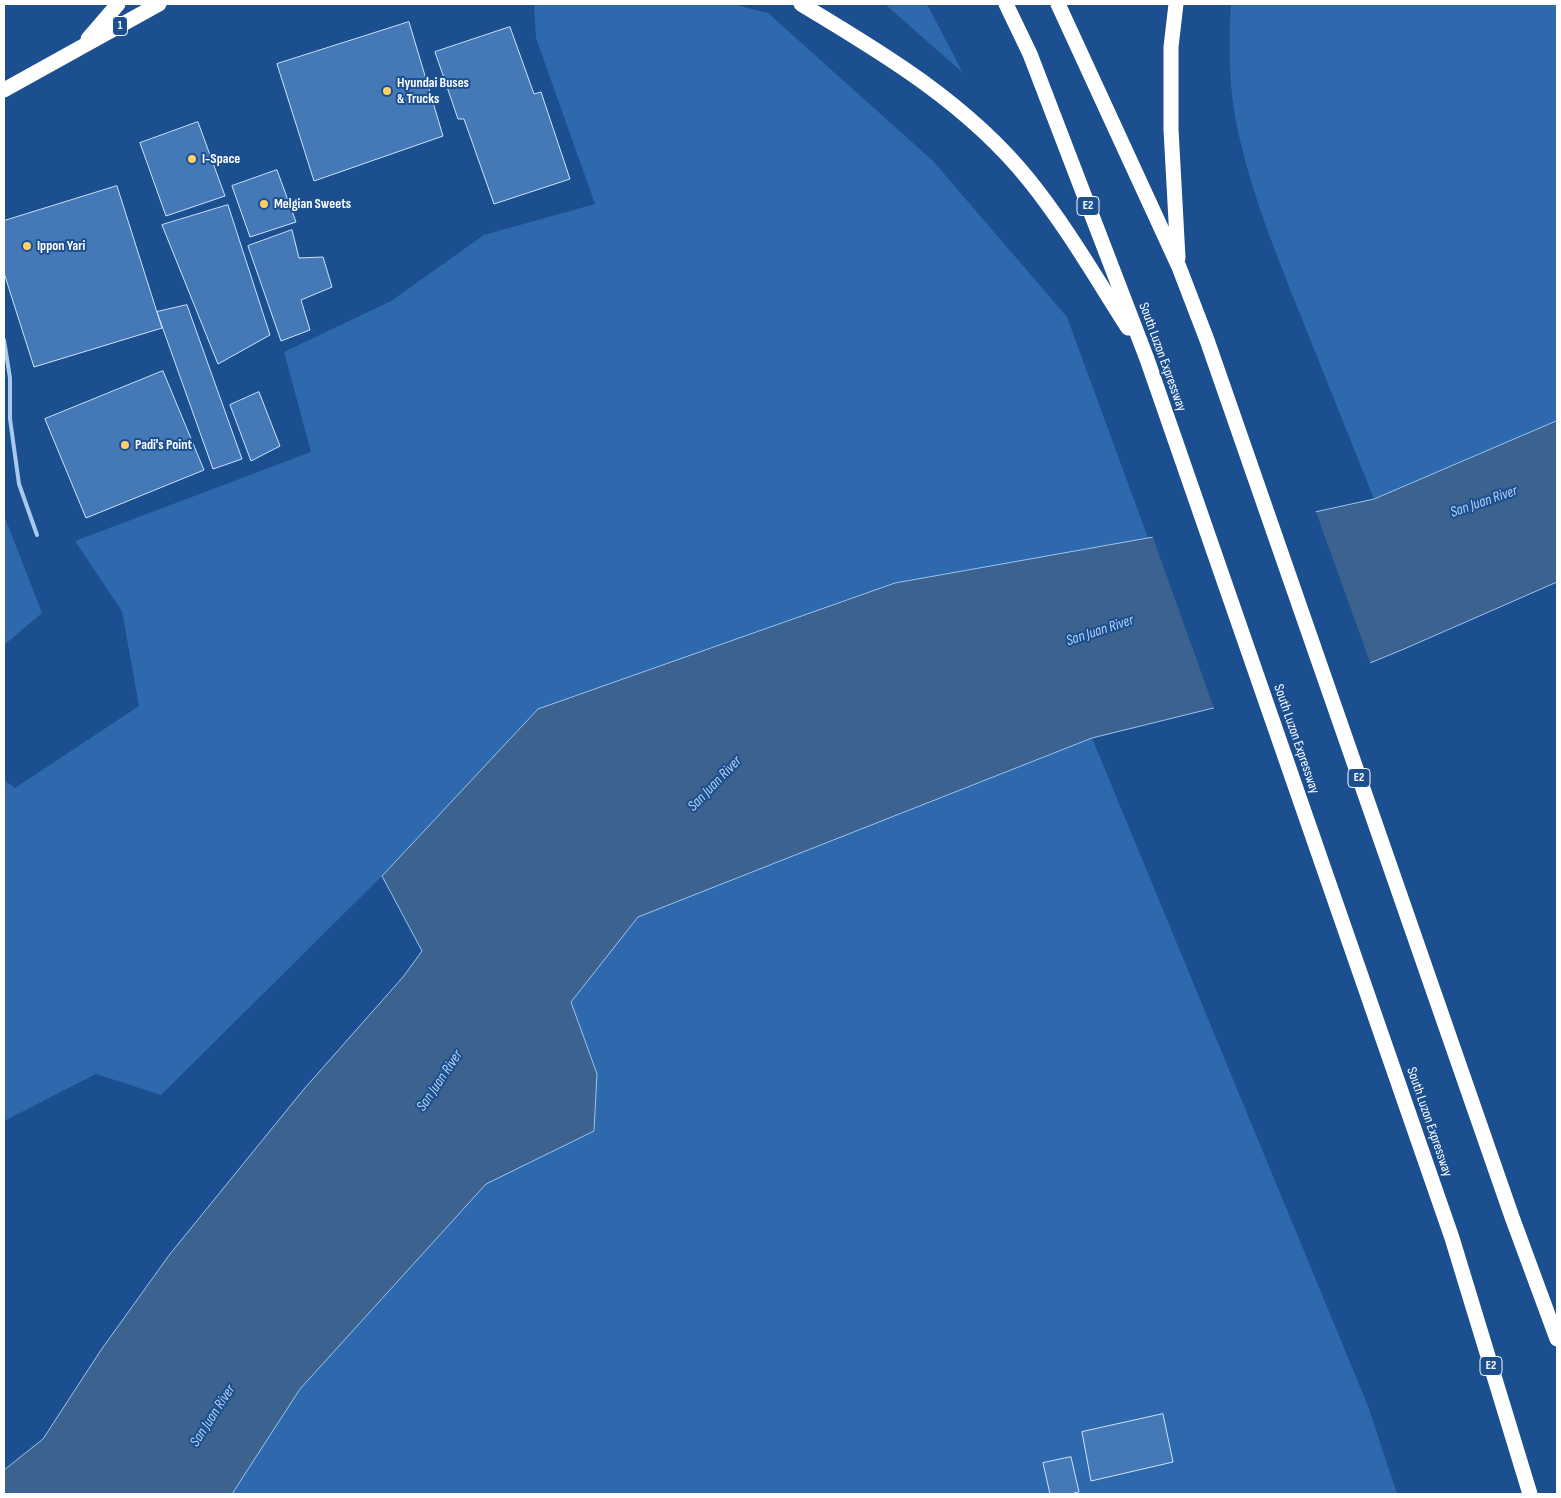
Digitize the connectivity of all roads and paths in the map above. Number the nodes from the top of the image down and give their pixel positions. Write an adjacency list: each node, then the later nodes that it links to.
1 (118, 4): 7 (highway)
2 (159, 4): 7 (highway, 1)
3 (801, 4): 11 (highway)
4 (1006, 4): 11 (highway, South Luzon Expressway / E2)
5 (1058, 4): 9 (highway, E2)
6 (1176, 4): 9 (highway)
7 (80, 48): 8 (highway, 1)
8 (4, 90)
9 (1179, 267): 13 (highway, E2)
10 (4, 340): 12 (lane)
11 (1148, 360): 14 (highway, South Luzon Expressway / E2)
12 (37, 535)
13 (1557, 1339)
14 (1530, 1494)

